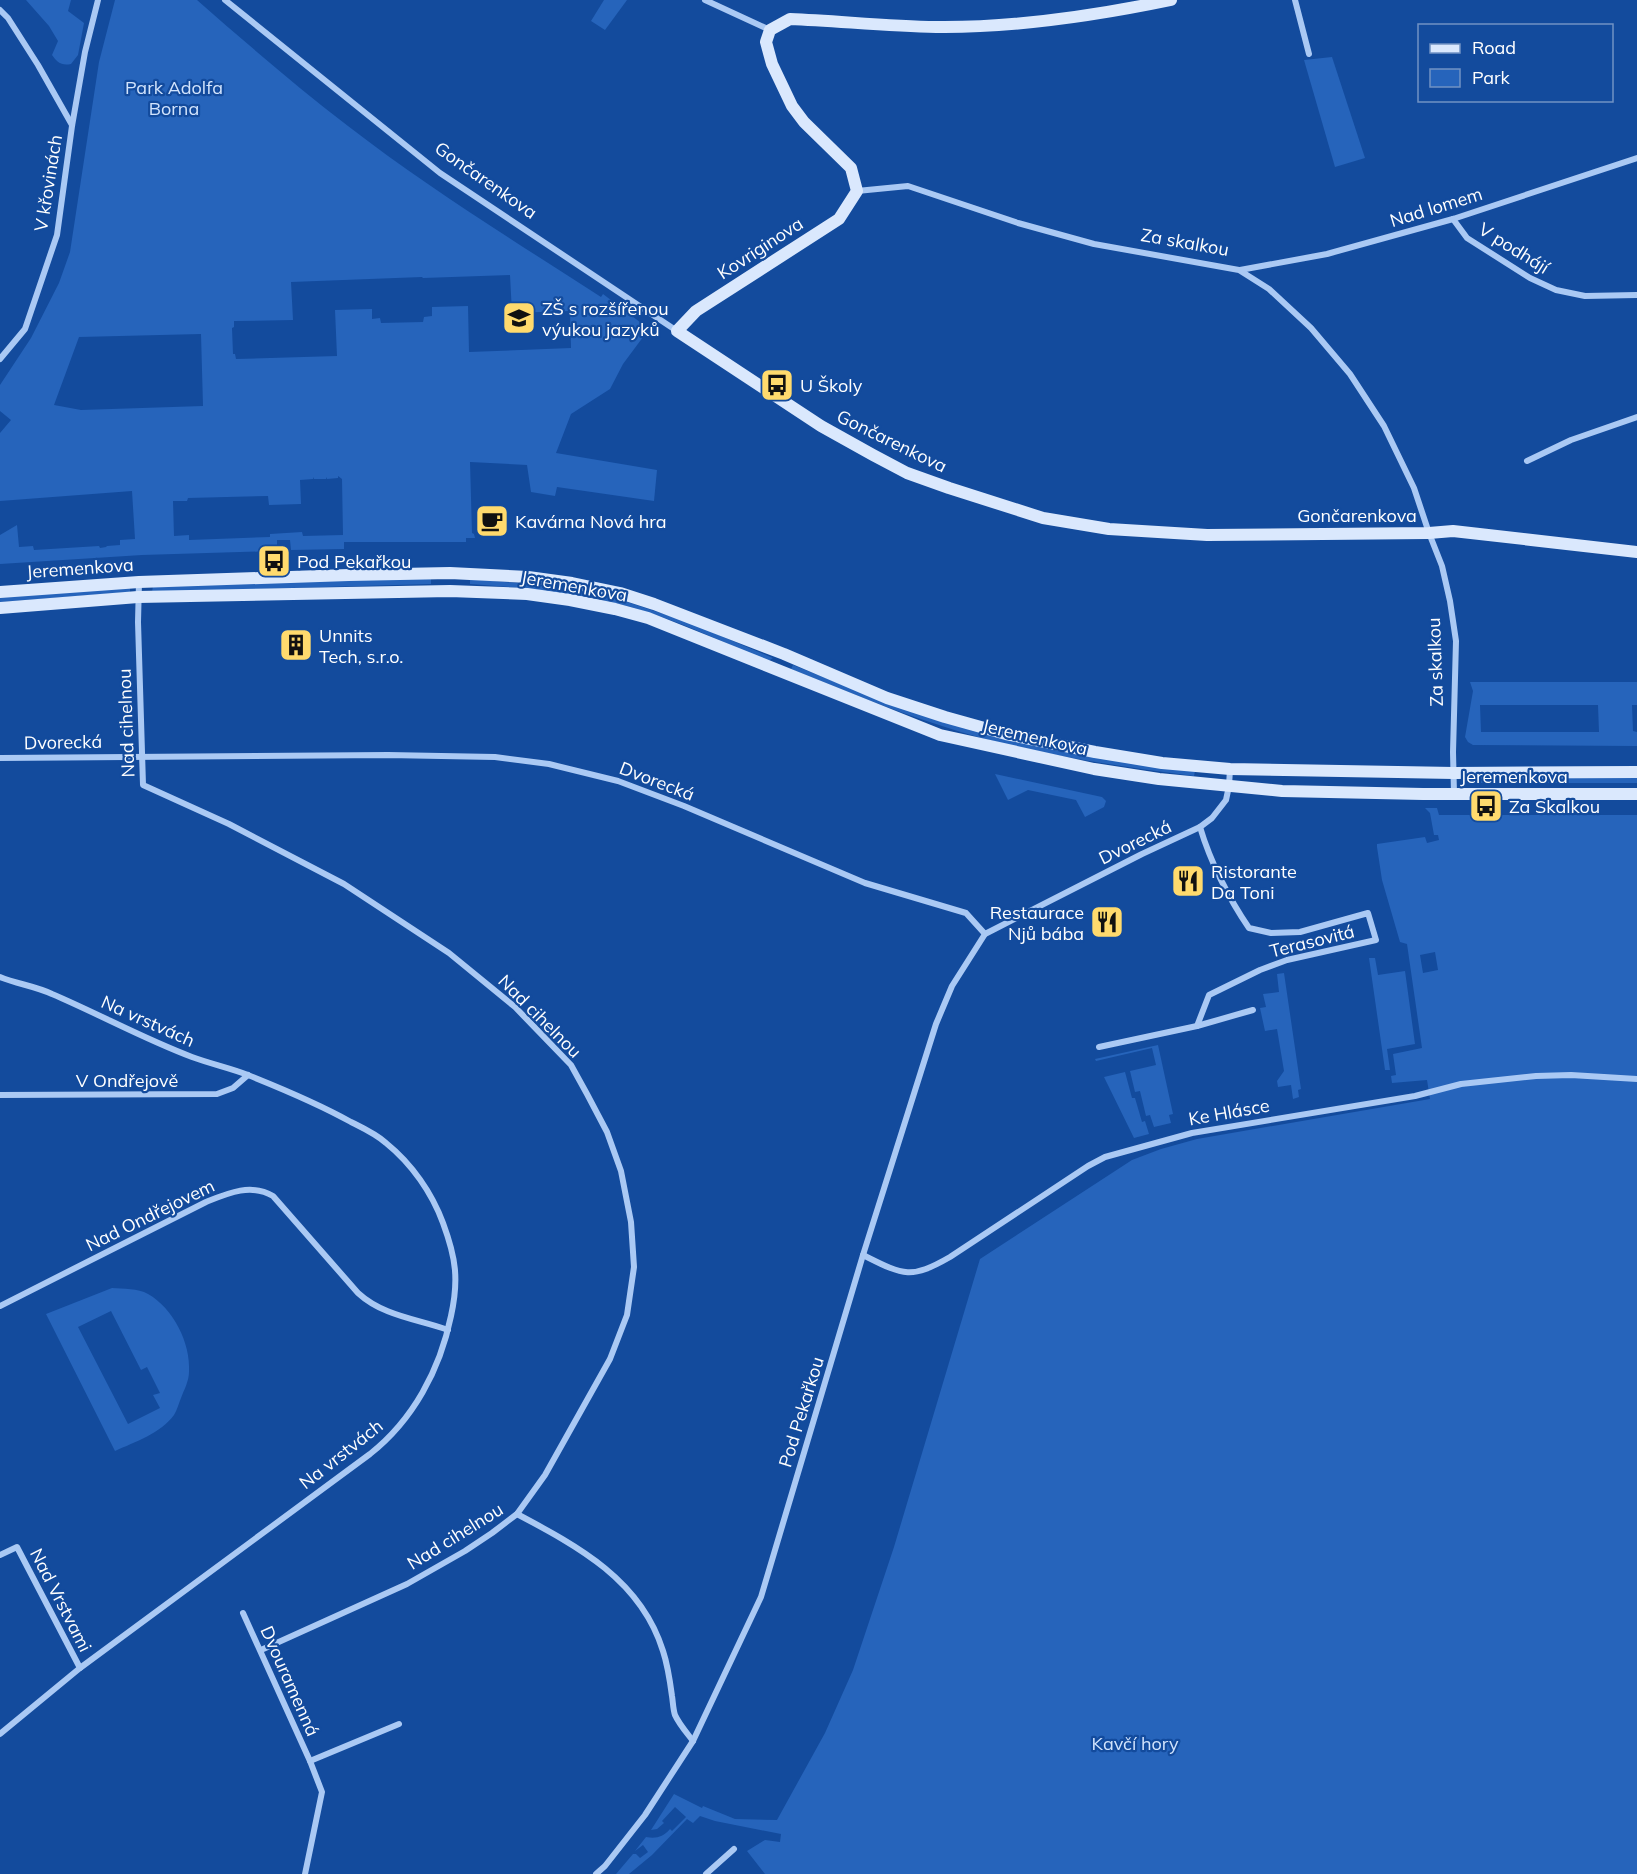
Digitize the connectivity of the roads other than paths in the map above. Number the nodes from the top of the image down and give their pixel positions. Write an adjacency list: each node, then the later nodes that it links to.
1 (98, 0): 9 (street, V křovinách)
2 (225, 0): 15 (street, Gončarenkova)
3 (705, 0): 7 (street)
4 (1171, 0): 7 (street)
5 (1295, 0): 8 (street)
6 (0, 9): 9 (street)
7 (770, 30): 11 (street)
8 (1309, 54)
9 (72, 126): 16 (street, V křovinách)
10 (1637, 158): 12 (street, Nad lomem)
11 (857, 190): 13 (street, Za skalkou); 15 (street, Kovriginova)
12 (1453, 219): 13 (street, Nad lomem); 14 (street, V podhájí)
13 (1239, 270): 19 (street, Za skalkou)
14 (1637, 295)
15 (677, 331): 19 (street, Gončarenkova)
16 (1, 357)
17 (1637, 417): 18 (street)
18 (1527, 461)
19 (1429, 533): 20 (street, Gončarenkova); 31 (street, Za skalkou)
20 (1637, 552)
21 (450, 573): 22 (street, Jeremenkova); 23 (street); 29 (street, Jeremenkova)
22 (139, 582): 24 (street, Jeremenkova); 25 (street)
23 (450, 591): 25 (street, Jeremenkova); 32 (street, Jeremenkova)
24 (0, 592)
25 (138, 597): 26 (street, Jeremenkova); 27 (street, Nad cihelnou)
26 (0, 608)
27 (142, 757): 28 (street, Dvorecká); 36 (street, Dvorecká); 47 (street, Nad cihelnou)
28 (0, 758)
29 (1230, 769): 31 (street, Jeremenkova); 32 (street)
30 (1637, 772): 31 (street, Jeremenkova)
31 (1454, 773): 33 (street, Za skalkou)
32 (1229, 786): 33 (street, Jeremenkova); 35 (street, Dvorecká)
33 (1454, 794): 34 (street, Jeremenkova)
34 (1637, 794)
35 (1200, 827): 36 (street, Dvorecká); 39 (street, Terasovitá)
36 (985, 934): 44 (street, Pod Pekařkou)
37 (0, 978): 41 (street, Na vrstvách)
38 (1253, 1010): 39 (street)
39 (1197, 1026): 40 (street)
40 (1099, 1047)
41 (248, 1075): 43 (street, V Ondřejově); 46 (street, Na vrstvách)
42 (1637, 1079): 44 (street, Ke Hlásce)
43 (0, 1095)
44 (863, 1255): 54 (street, Pod Pekařkou)
45 (0, 1306): 46 (street, Nad Ondřejovem)
46 (448, 1330): 51 (street, Na vrstvách)
47 (517, 1514): 50 (street, Nad cihelnou); 54 (street)
48 (0, 1555): 51 (street, Nad Vrstvami)
49 (243, 1613): 50 (street, Dvouramenná)
50 (261, 1650): 55 (street, Dvouramenná)
51 (80, 1668): 53 (street, Na vrstvách)
52 (399, 1724): 55 (street, Dvouramenná)
53 (0, 1734)
54 (693, 1741): 58 (street, Pod Pekařkou)
55 (310, 1761): 57 (street, Dvouramenná)
56 (734, 1849): 59 (street)
57 (305, 1874)
58 (596, 1874)
59 (706, 1874)

